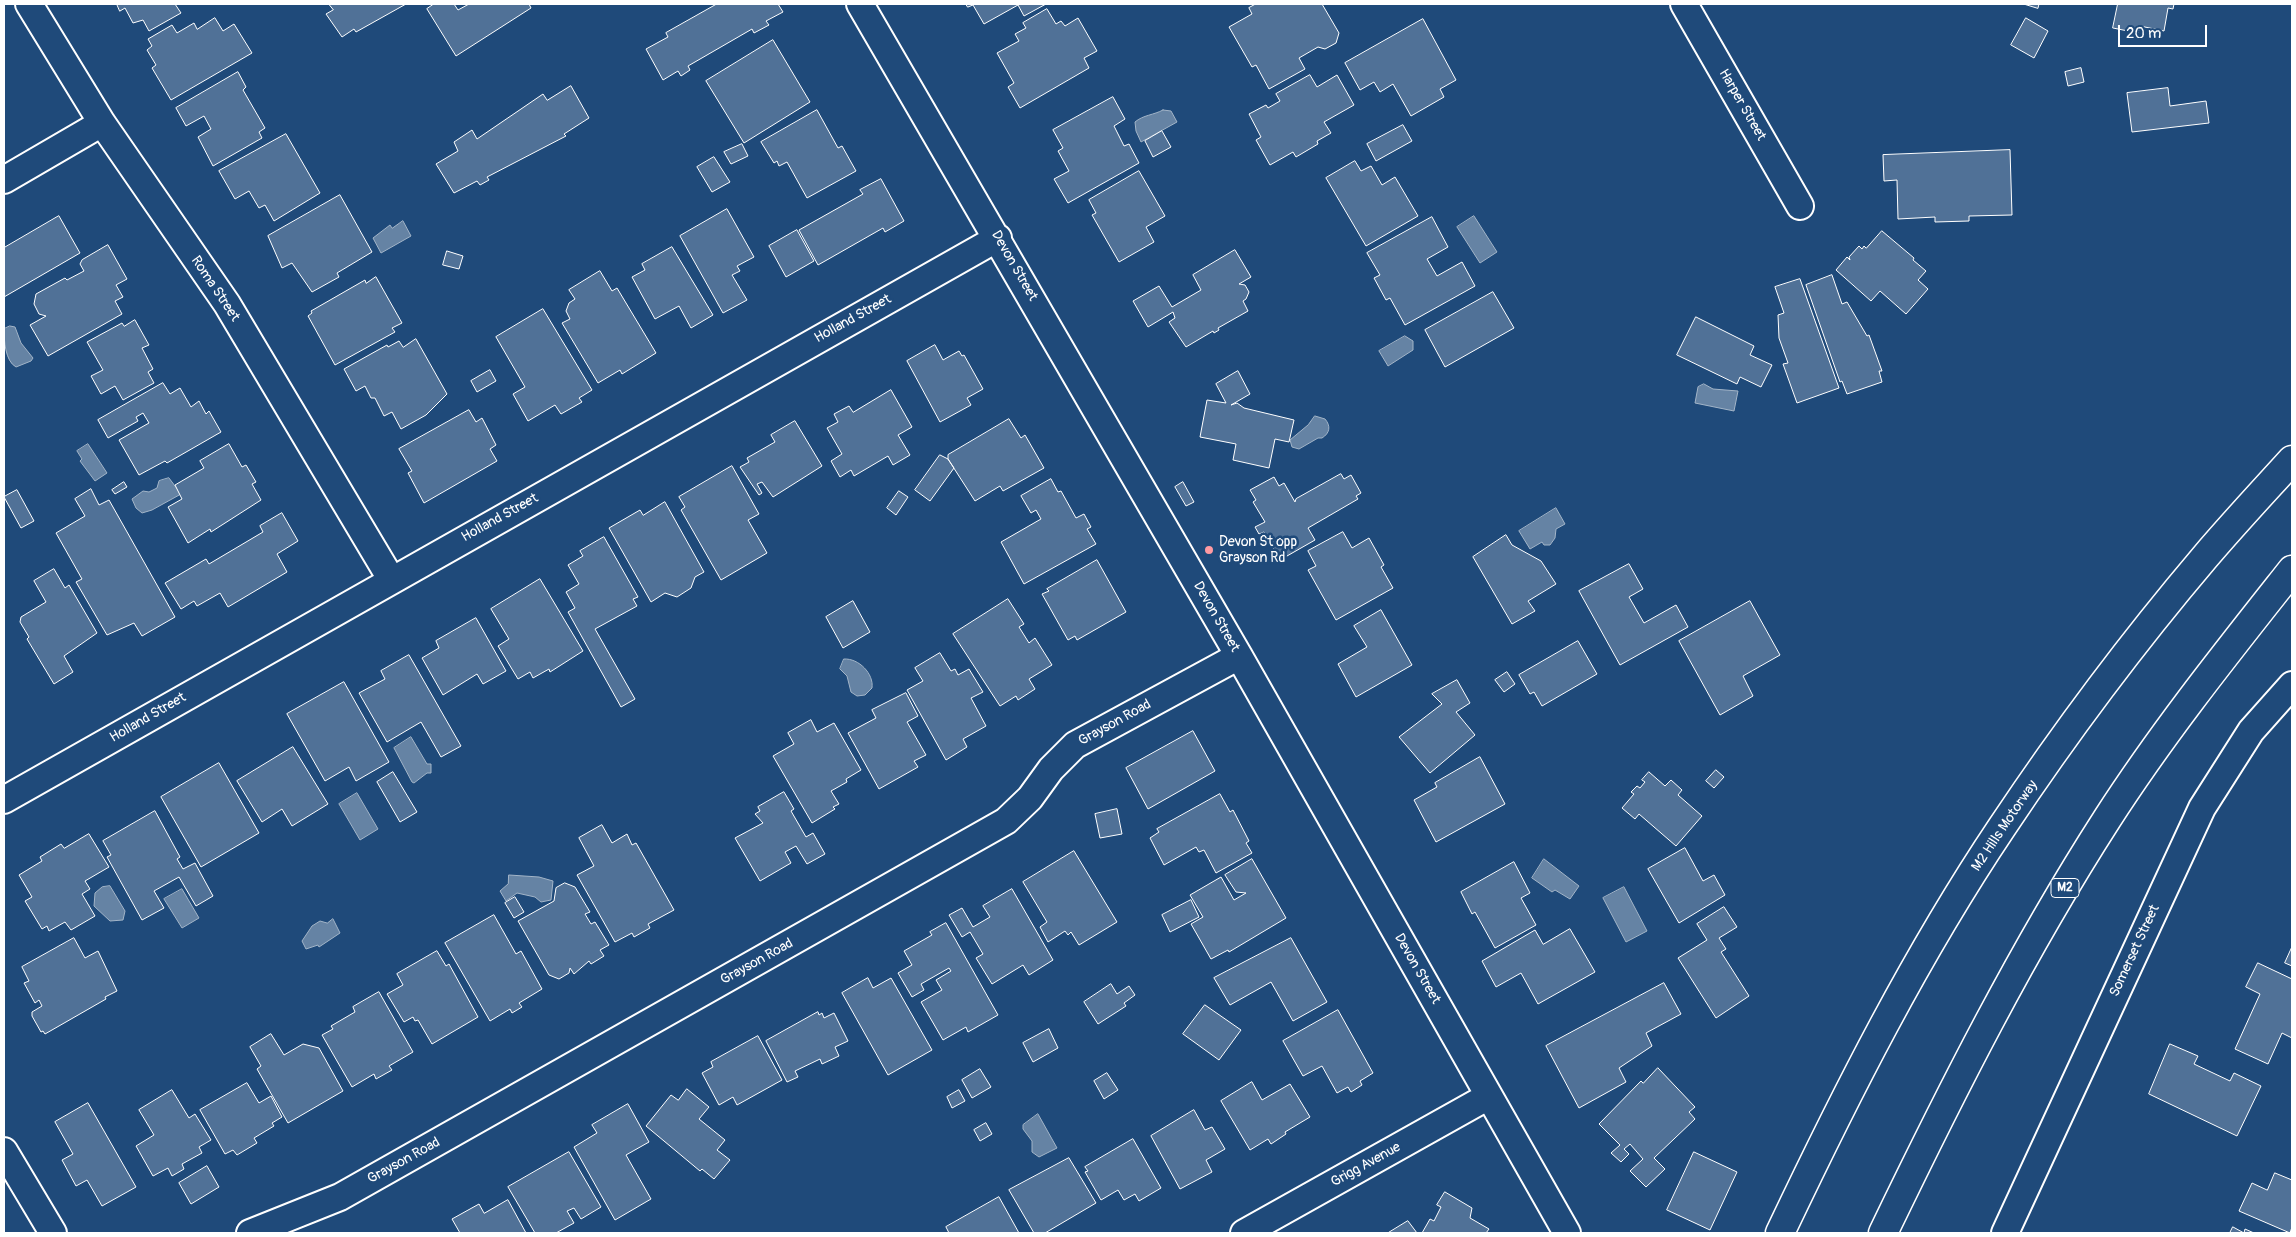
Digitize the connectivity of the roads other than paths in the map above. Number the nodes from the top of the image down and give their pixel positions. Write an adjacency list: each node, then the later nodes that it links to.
1 (29, 4): 4 (street, Roma Street)
2 (860, 4): 7 (street, Devon Street)
3 (1684, 4): 6 (street, Harper Street)
4 (102, 123): 5 (street); 10 (street, Roma Street)
5 (4, 180)
6 (1800, 206)
7 (998, 238): 10 (street, Holland Street); 11 (street, Devon Street)
8 (2292, 460): 20 (highway, M2 Hills Motorway)
9 (2292, 570): 21 (highway, M2)
10 (391, 580): 13 (street, Holland Street)
11 (1239, 656): 14 (street, Devon Street); 17 (street, Grayson Road)
12 (2292, 685): 22 (street, Somerset Street)
13 (4, 800)
14 (1489, 1096): 18 (street, Grigg Avenue); 19 (street, Devon Street)
15 (4, 1151): 16 (street)
16 (53, 1233)
17 (250, 1233)
18 (1244, 1233)
19 (1567, 1233)
20 (1780, 1233)
21 (1883, 1233)
22 (2005, 1233)

